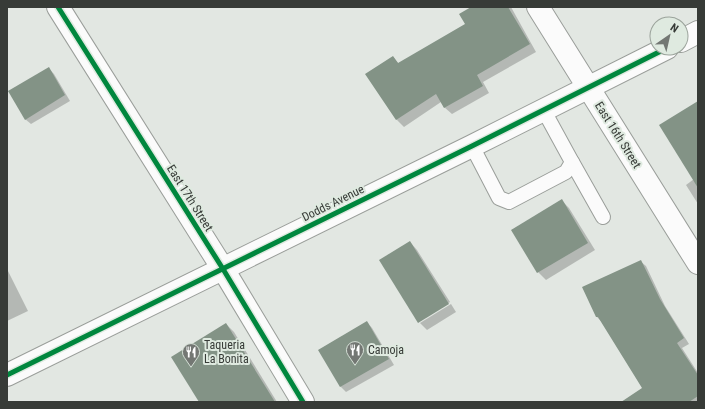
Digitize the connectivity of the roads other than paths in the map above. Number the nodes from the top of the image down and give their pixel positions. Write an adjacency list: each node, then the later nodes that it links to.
1 (58, 7): 12 (main road, East 17th Street)
2 (538, 7): 6 (main road, East 16th Street)
3 (698, 32): 4 (main road)
4 (689, 37)
5 (651, 56): 6 (main road, Dodds Avenue)
6 (589, 87): 7 (main road, Dodds Avenue); 11 (main road, East 16th Street)
7 (544, 109): 8 (main road, Dodds Avenue); 9 (lane)
8 (472, 146): 9 (lane); 12 (main road, Dodds Avenue)
9 (572, 162): 10 (lane)
10 (603, 217)
11 (695, 252)
12 (222, 269): 13 (main road, Dodds Avenue); 14 (main road, East 17th Street)
13 (7, 375)
14 (303, 402)

